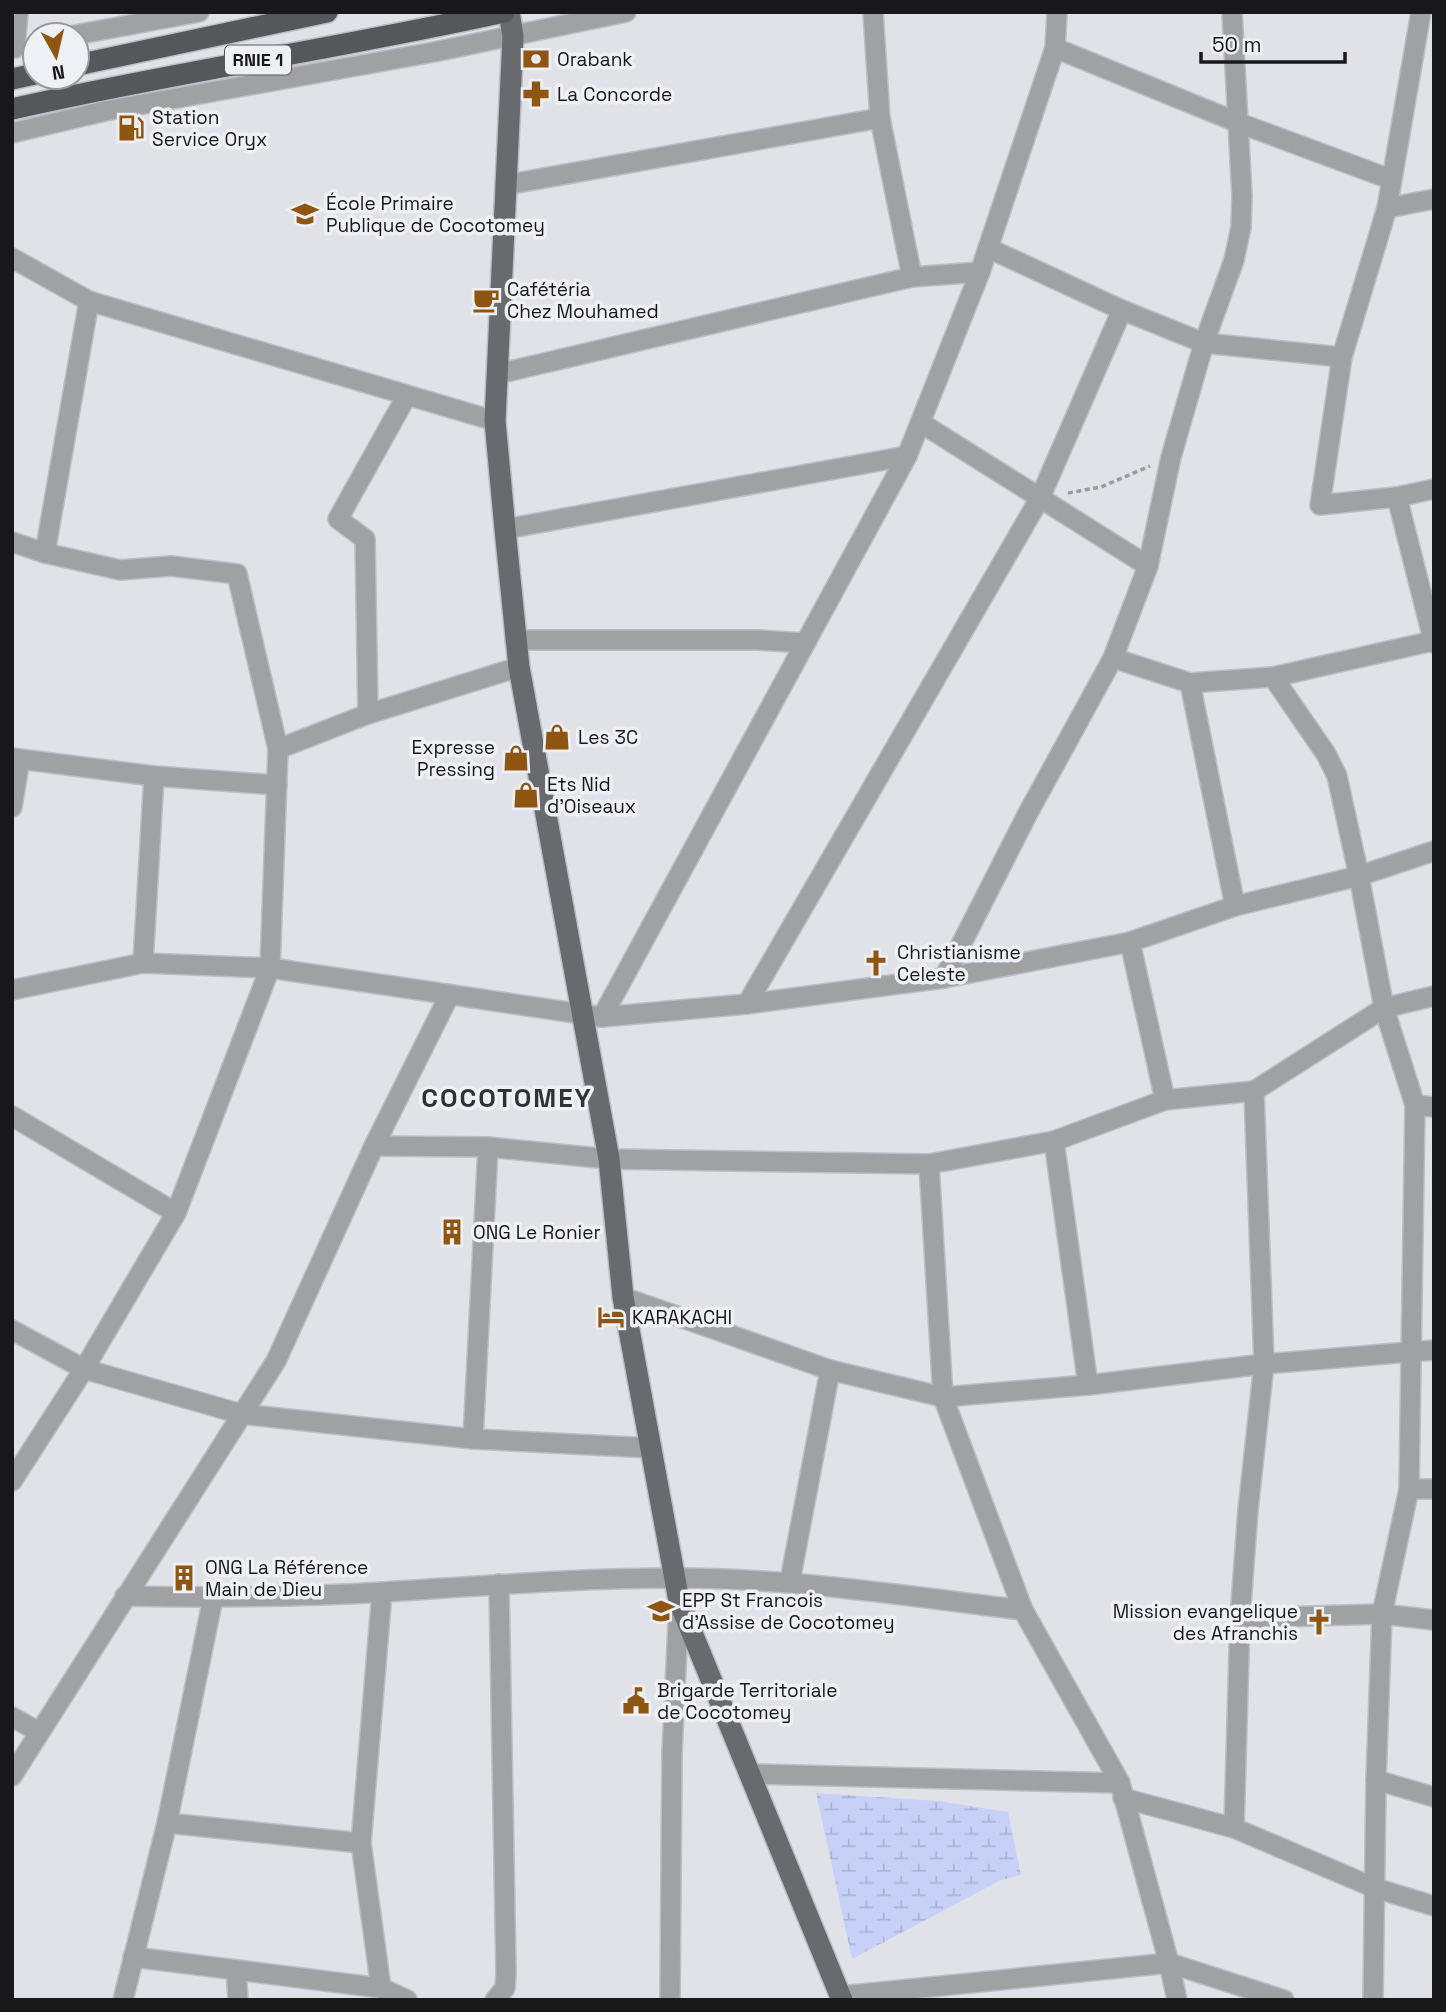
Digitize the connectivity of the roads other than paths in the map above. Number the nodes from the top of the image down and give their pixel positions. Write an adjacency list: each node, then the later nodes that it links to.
1 (18, 12): 13 (street)
2 (199, 12): 11 (street)
3 (327, 12): 15 (highway, RNIE 1)
4 (504, 12): 16 (highway, RNIE 1)
5 (509, 12): 12 (main road)
6 (626, 12): 12 (street)
7 (873, 12): 17 (street)
8 (1057, 12): 14 (street)
9 (1232, 12): 18 (street)
10 (1421, 12): 20 (street)
11 (91, 32)
12 (513, 36): 19 (street); 21 (main road)
13 (14, 48)
14 (1055, 48): 18 (street); 24 (street)
15 (91, 62)
16 (12, 108)
17 (880, 118): 21 (street); 27 (street)
18 (1239, 123): 20 (street); 30 (street)
19 (12, 133)
20 (1390, 179): 23 (street)
21 (505, 185): 32 (main road)
22 (1434, 199): 23 (street)
23 (1387, 208): 31 (street)
24 (988, 248): 26 (street); 29 (street)
25 (12, 258): 28 (street)
26 (980, 272): 27 (street); 35 (street)
27 (912, 277): 32 (street)
28 (89, 301): 33 (street); 42 (street)
29 (1122, 310): 30 (street); 39 (street)
30 (1204, 343): 31 (street); 43 (street)
31 (1342, 358): 38 (street)
32 (497, 374): 34 (main road)
33 (406, 397): 34 (street); 51 (street)
34 (495, 421): 40 (main road)
35 (921, 423): 36 (street); 39 (street)
36 (907, 456): 40 (street); 46 (street)
37 (1434, 489): 38 (street)
38 (1397, 497): 45 (street)
39 (1040, 498): 43 (street); 67 (street)
40 (505, 529): 44 (main road)
41 (12, 542): 42 (street)
42 (45, 553): 52 (street)
43 (1148, 566): 47 (street)
44 (515, 640): 46 (street); 48 (main road)
45 (1434, 642): 49 (street)
46 (805, 643): 69 (street)
47 (1113, 658): 50 (street); 63 (street)
48 (519, 667): 51 (street); 69 (main road)
49 (1273, 677): 50 (street); 58 (street)
50 (1190, 683): 59 (street)
51 (368, 714): 52 (street)
52 (278, 749): 55 (street)
53 (16, 758): 54 (street); 56 (street)
54 (154, 776): 55 (street); 61 (street)
55 (277, 785): 62 (street)
56 (12, 807)
57 (1434, 851): 58 (street)
58 (1359, 876): 59 (street); 68 (street)
59 (1235, 906): 60 (street)
60 (1130, 942): 63 (street); 71 (street)
61 (143, 963): 62 (street); 64 (street)
62 (270, 968): 65 (street); 79 (street)
63 (944, 978): 67 (street)
64 (12, 990)
65 (449, 996): 69 (street); 75 (street)
66 (1434, 996): 68 (street)
67 (747, 1004): 69 (street)
68 (1384, 1008): 70 (street); 72 (street)
69 (592, 1015): 77 (main road)
70 (1254, 1091): 71 (street); 84 (street)
71 (1165, 1100): 74 (street)
72 (1424, 1106): 83 (street)
73 (12, 1116): 79 (street)
74 (1055, 1141): 78 (street); 87 (street)
75 (374, 1146): 76 (street); 89 (street)
76 (488, 1147): 77 (street); 90 (street)
77 (609, 1159): 78 (street); 80 (main road)
78 (929, 1164): 88 (street)
79 (176, 1213): 85 (street)
80 (623, 1297): 86 (street); 91 (main road)
81 (12, 1330): 85 (street)
82 (1434, 1350): 83 (street)
83 (1413, 1352): 84 (street); 93 (street)
84 (1264, 1364): 87 (street); 104 (street)
85 (84, 1369): 89 (street); 92 (street)
86 (830, 1370): 88 (street); 96 (street)
87 (1087, 1385): 88 (street)
88 (943, 1397): 102 (street)
89 (241, 1414): 90 (street); 99 (street)
90 (473, 1439): 91 (street)
91 (652, 1448): 95 (main road)
92 (12, 1481)
93 (1409, 1489): 94 (street); 103 (street)
94 (1434, 1489)
95 (675, 1578): 96 (street); 97 (street); 101 (main road)
96 (790, 1581): 102 (street)
97 (499, 1584): 98 (street); 126 (street)
98 (382, 1592): 100 (street); 115 (street)
99 (125, 1596): 100 (street); 107 (street)
100 (213, 1598): 113 (street)
101 (679, 1601): 108 (main road); 127 (street)
102 (1023, 1610): 111 (street)
103 (1382, 1614): 104 (street); 105 (street); 110 (street)
104 (1240, 1618): 114 (street)
105 (1434, 1620)
106 (12, 1717): 107 (street)
107 (39, 1731): 109 (street)
108 (749, 1774): 111 (street); 122 (main road)
109 (12, 1776)
110 (1376, 1780): 112 (street); 116 (street)
111 (1121, 1791): 114 (street); 119 (street)
112 (1434, 1797)
113 (167, 1823): 115 (street); 118 (street)
114 (1234, 1828): 116 (street)
115 (362, 1843): 121 (street)
116 (1376, 1888): 117 (street); 130 (street)
117 (1434, 1906)
118 (133, 1957): 120 (street); 123 (street)
119 (1169, 1963): 122 (street); 128 (street); 129 (street)
120 (236, 1970): 121 (street); 124 (street)
121 (381, 1988): 125 (street)
122 (841, 1998)
123 (123, 2000)
124 (238, 2000)
125 (407, 2000)
126 (495, 2000)
127 (670, 2000)
128 (1177, 2000)
129 (1284, 2000)
130 (1373, 2000)

